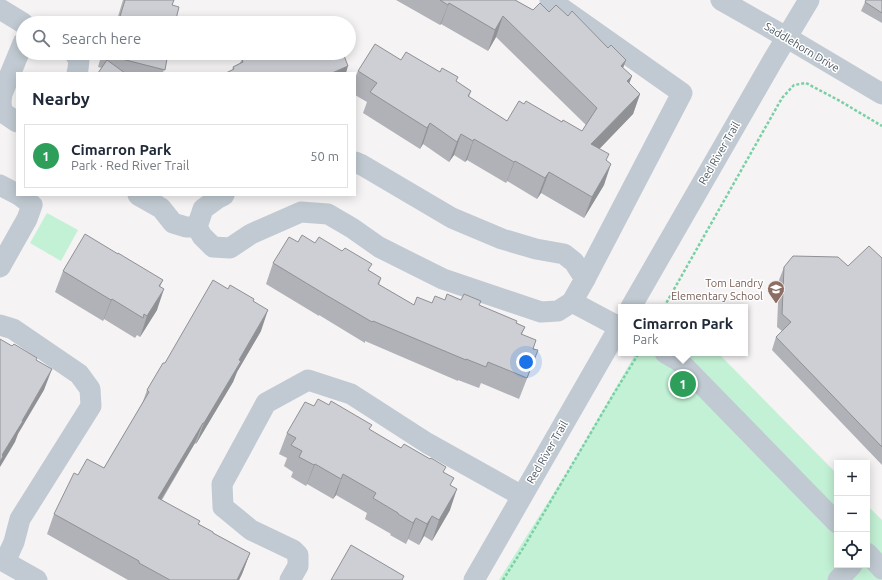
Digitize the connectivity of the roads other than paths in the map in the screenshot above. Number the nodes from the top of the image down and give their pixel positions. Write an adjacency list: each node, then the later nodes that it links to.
1 (550, 0): 20 (street)
2 (721, 0): 6 (street, Saddlehorn Drive)
3 (809, 0): 6 (street, Red River Trail)
4 (0, 8): 5 (street)
5 (16, 18)
6 (786, 38): 10 (street, Saddlehorn Drive); 22 (street, Red River Trail)
7 (16, 60): 11 (street)
8 (79, 60): 9 (street)
9 (77, 72)
10 (882, 94)
11 (16, 121)
12 (356, 162): 20 (street)
13 (0, 185): 14 (street)
14 (16, 194)
15 (19, 196): 19 (street)
16 (140, 196): 18 (street)
17 (222, 196): 18 (street)
18 (197, 227): 21 (street)
19 (0, 265)
20 (585, 279): 21 (street)
21 (572, 302): 24 (street)
22 (633, 304)
23 (0, 325): 30 (street)
24 (618, 325)
25 (618, 329): 27 (street, Red River Trail)
26 (670, 356): 28 (street)
27 (522, 496): 33 (street, Red River Trail); 35 (street)
28 (834, 519)
29 (870, 556): 32 (street)
30 (2, 567): 34 (street)
31 (849, 568): 36 (street)
32 (882, 569)
33 (479, 578)
34 (37, 580)
35 (290, 580)
36 (838, 580)

